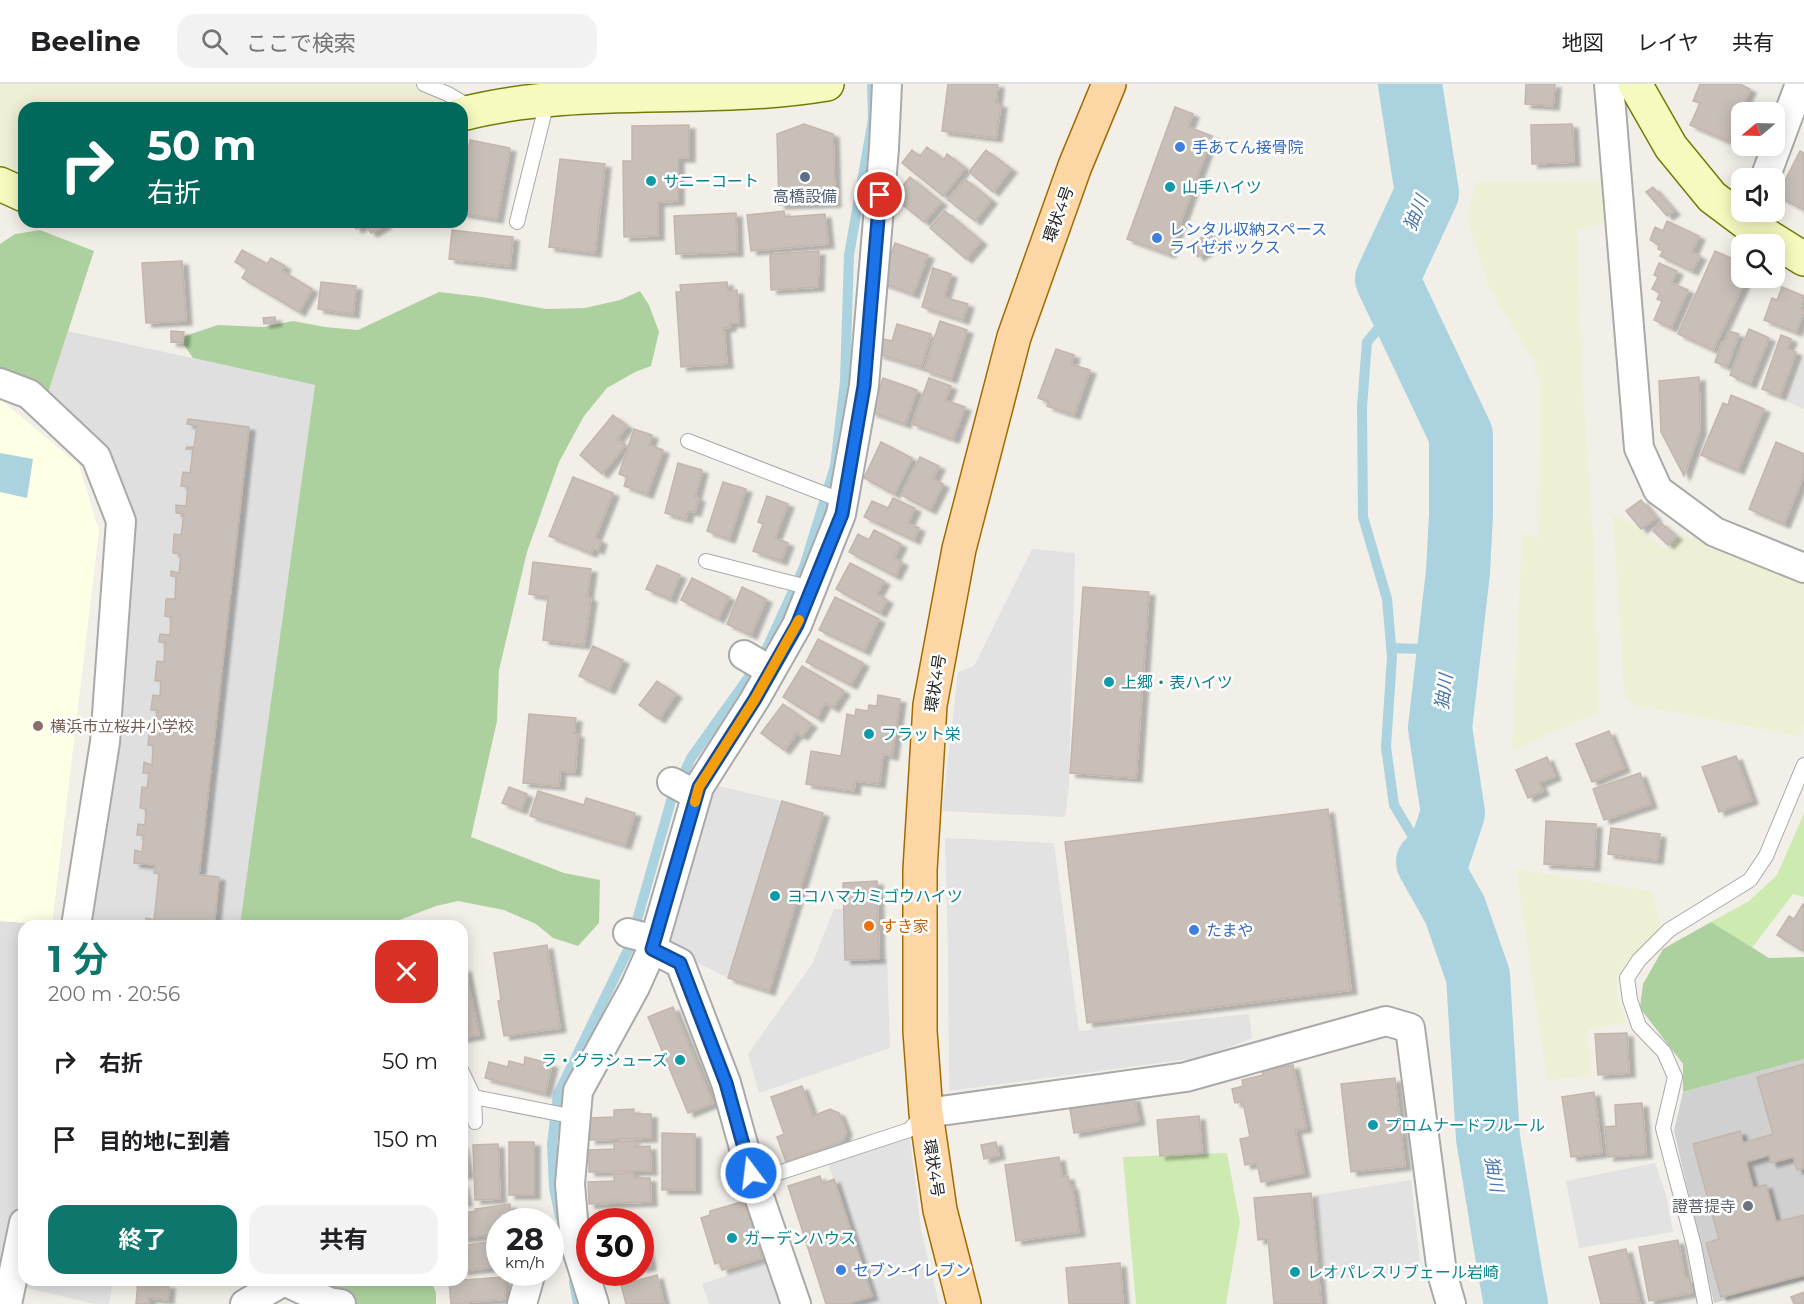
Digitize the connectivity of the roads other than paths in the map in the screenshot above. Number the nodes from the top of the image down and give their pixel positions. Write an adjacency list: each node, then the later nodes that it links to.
1 (424, 84): 10 (lane)
2 (827, 84): 8 (street)
3 (887, 84): 21 (street)
4 (1109, 84): 30 (main road, 環状4号)
5 (1610, 84): 23 (street)
6 (1635, 84): 15 (street)
7 (1800, 84): 12 (street)
8 (598, 87): 9 (street)
9 (550, 91): 11 (street); 16 (lane)
10 (457, 102)
11 (468, 112)
12 (1769, 168)
13 (0, 184): 14 (street)
14 (18, 192)
15 (1731, 207)
16 (517, 222)
17 (1755, 222): 18 (street)
18 (1804, 258)
19 (0, 383): 26 (street)
20 (688, 441): 21 (lane)
21 (839, 500): 24 (street)
22 (706, 561): 24 (lane)
23 (1804, 568)
24 (810, 588): 27 (street)
25 (1804, 765): 47 (lane)
26 (77, 920)
27 (647, 940): 31 (street); 33 (street)
28 (468, 1084): 29 (lane)
29 (474, 1097): 31 (lane); 32 (lane)
30 (926, 1113): 33 (lane); 45 (main road, 環状4号); 46 (street)
31 (573, 1117): 34 (street)
32 (475, 1122)
33 (754, 1181): 44 (street)
34 (565, 1232): 43 (street)
35 (18, 1252): 39 (street)
36 (275, 1286): 40 (street)
37 (295, 1286): 41 (street)
38 (527, 1286): 42 (street)
39 (7, 1304)
40 (244, 1304)
41 (341, 1304)
42 (522, 1304)
43 (594, 1304)
44 (796, 1304)
45 (964, 1304)
46 (1451, 1304)
47 (1705, 1304)

